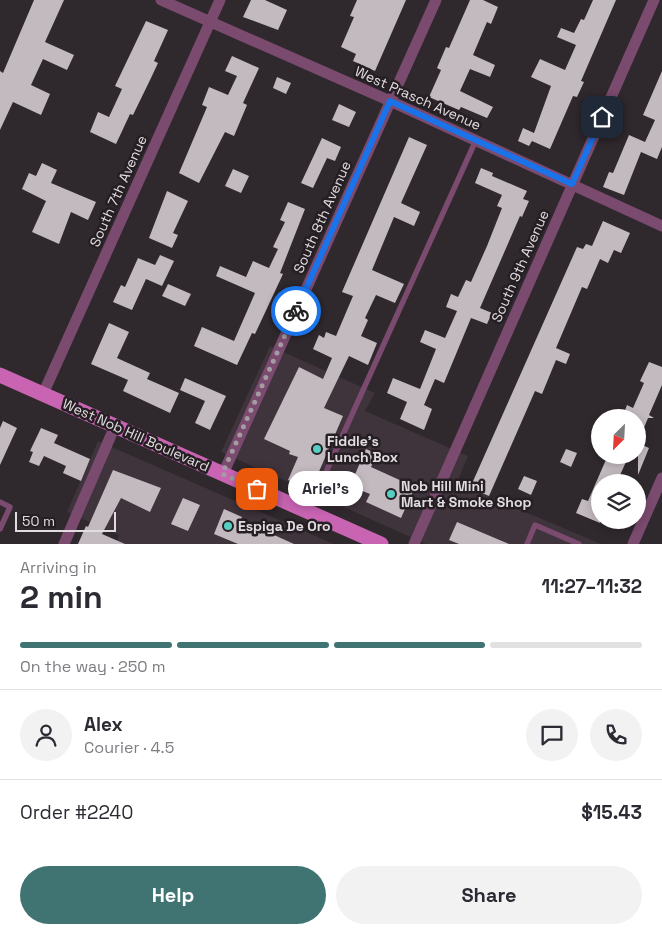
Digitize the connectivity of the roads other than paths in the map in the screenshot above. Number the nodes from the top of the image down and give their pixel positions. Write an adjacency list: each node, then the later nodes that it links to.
1 (161, 0): 5 (street, West Prasch Avenue)
2 (220, 0): 5 (street, South 7th Avenue)
3 (436, 0): 6 (street, South 8th Avenue)
4 (654, 0): 8 (street, South 9th Avenue)
5 (210, 23): 6 (street, West Prasch Avenue); 11 (street, South 7th Avenue)
6 (390, 101): 7 (street, West Prasch Avenue); 13 (street, South 8th Avenue)
7 (476, 140): 8 (street, West Prasch Avenue); 16 (lane)
8 (572, 184): 9 (street, West Prasch Avenue); 20 (street, South 9th Avenue)
9 (662, 226)
10 (0, 375): 11 (main road, West Nob Hill Boulevard)
11 (43, 394): 12 (main road, West Nob Hill Boulevard)
12 (115, 426): 13 (main road, West Nob Hill Boulevard); 19 (street)
13 (222, 474): 16 (main road, West Nob Hill Boulevard)
14 (662, 478): 23 (street)
15 (0, 502): 17 (lane)
16 (308, 512): 18 (main road, West Nob Hill Boulevard)
17 (0, 530)
18 (376, 543)
19 (64, 544)
20 (414, 544)
21 (527, 544): 22 (lane)
22 (579, 544)
23 (633, 544)

